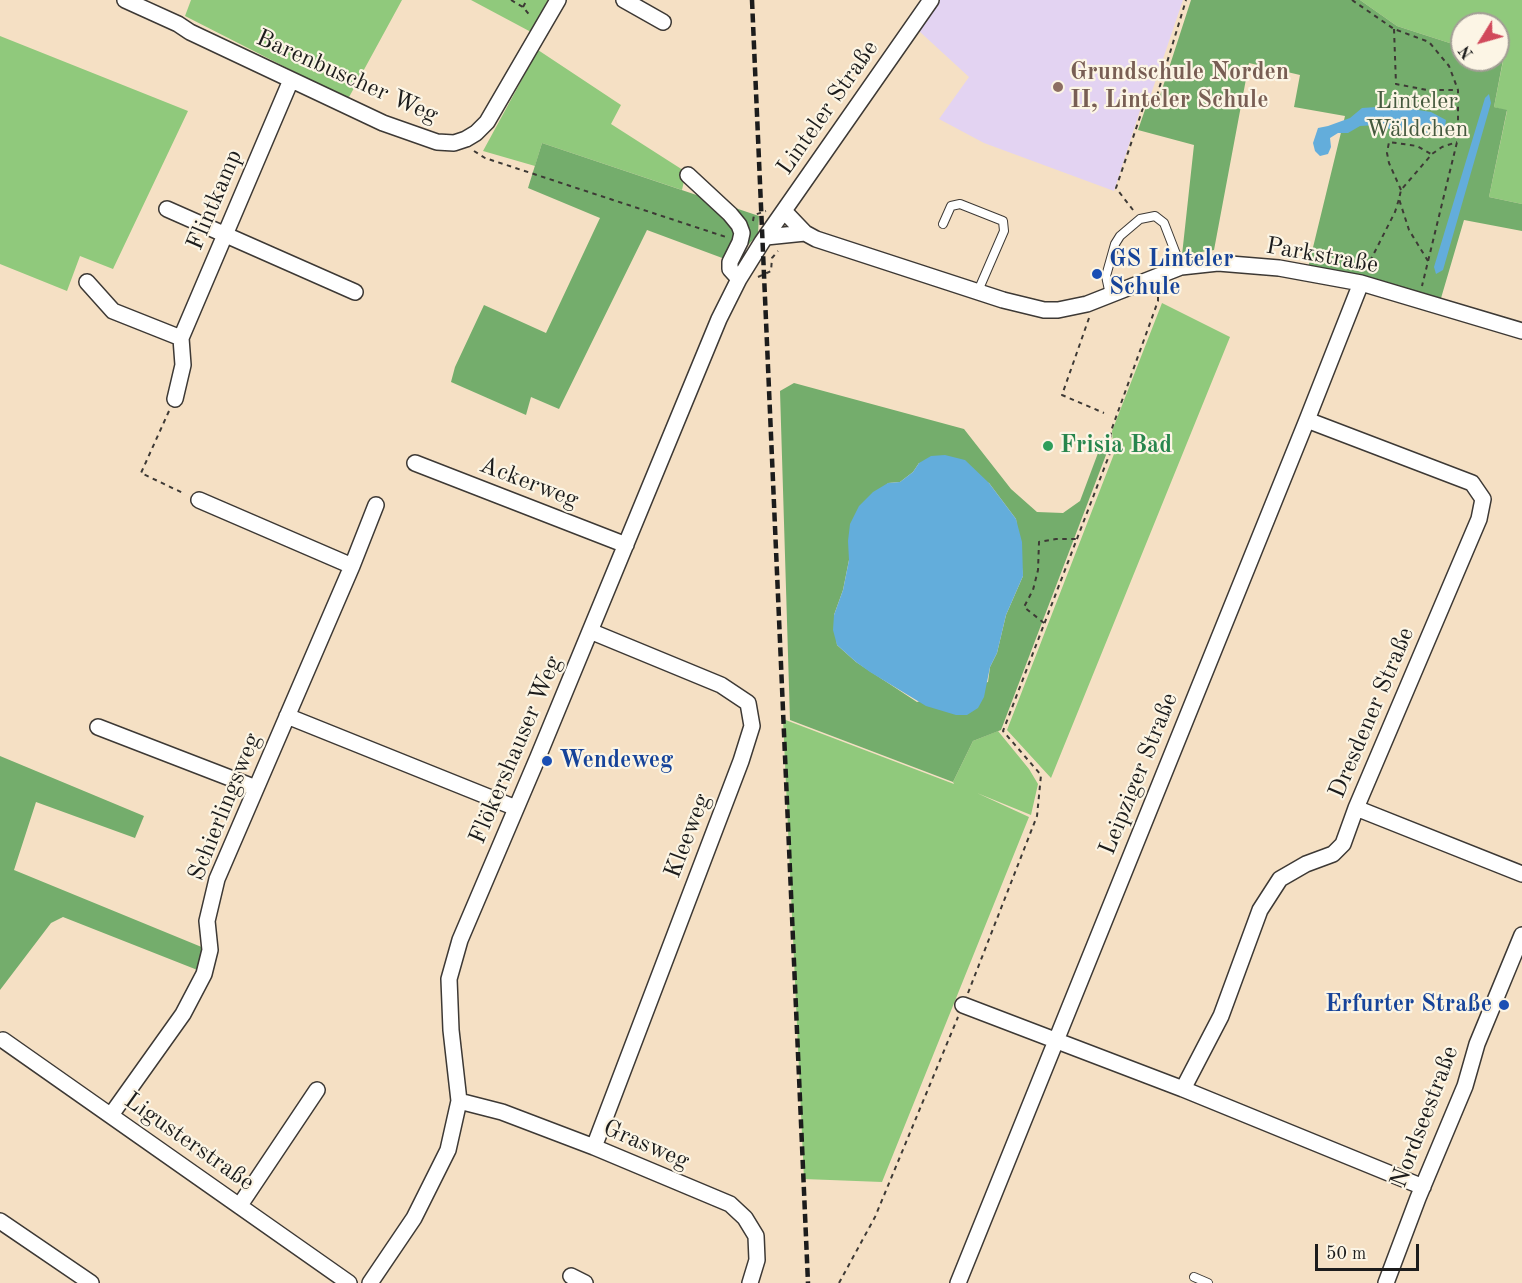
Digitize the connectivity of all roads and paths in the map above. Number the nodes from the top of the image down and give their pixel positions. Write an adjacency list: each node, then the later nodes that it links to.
1 (125, 0): 11 (street, Barenbuscher Weg)
2 (511, 0): 3 (path)
3 (527, 0)
4 (558, 0): 13 (street)
5 (624, 0): 9 (street)
6 (931, 0): 20 (street, Linteler Straße)
7 (1186, 0): 21 (path)
8 (1352, 0): 10 (path)
9 (663, 22)
10 (1394, 29): 12 (path); 12 (path)
11 (291, 80): 13 (street, Barenbuscher Weg); 24 (street, Flintkamp)
12 (1458, 90): 14 (path)
13 (466, 139): 26 (path)
14 (1456, 142): 15 (path); 28 (path)
15 (1432, 154): 17 (path); 17 (path)
16 (688, 175): 26 (street)
17 (1401, 190): 18 (path)
18 (1399, 199): 28 (path); 33 (path)
19 (166, 209): 24 (street)
20 (784, 211): 23 (street, Parkstraße); 25 (street, Linteler Straße)
21 (1140, 219): 29 (lane); 34 (lane)
22 (943, 224): 35 (lane)
23 (805, 233): 25 (street, Parkstraße); 35 (street, Parkstraße)
24 (224, 236): 36 (street); 40 (street, Flintkamp)
25 (764, 239): 31 (street, Flökershauser Weg)
26 (740, 242): 31 (street)
27 (778, 251): 31 (path)
28 (1428, 261): 37 (path)
29 (1181, 267): 30 (street, Parkstraße); 33 (street, Parkstraße)
30 (1159, 274): 34 (street, Parkstraße); 47 (path)
31 (739, 279): 48 (street, Flökershauser Weg)
32 (87, 282): 40 (street)
33 (1361, 283): 37 (street, Parkstraße); 43 (street, Leipziger Straße)
34 (1108, 288): 38 (street, Parkstraße)
35 (978, 291): 38 (street, Parkstraße)
36 (355, 292)
37 (1419, 299): 39 (street, Parkstraße)
38 (1087, 303): 42 (path)
39 (1522, 331)
40 (181, 338): 41 (street, Flintkamp)
41 (175, 399): 45 (path)
42 (1104, 413)
43 (1307, 420): 55 (street, Dresdener Straße); 61 (street, Leipziger Straße)
44 (415, 464): 48 (street, Ackerweg)
45 (199, 500): 49 (street)
46 (376, 505): 49 (street, Schierlingsweg)
47 (1077, 539): 50 (path); 50 (path)
48 (626, 545): 51 (street, Flökershauser Weg)
49 (352, 567): 52 (street, Schierlingsweg)
50 (1044, 623): 59 (path)
51 (590, 631): 56 (street, Flökershauser Weg); 66 (street, Kleeweg)
52 (287, 716): 54 (street, Schierlingsweg); 56 (street)
53 (98, 727): 54 (street)
54 (256, 788): 65 (street, Schierlingsweg)
55 (1356, 807): 57 (street); 62 (street, Dresdener Straße)
56 (516, 808): 64 (street, Flökershauser Weg)
57 (1522, 874)
58 (1522, 934): 67 (street, Nordseestraße)
59 (963, 1005): 61 (street); 77 (path)
60 (3, 1040): 65 (street, Ligusterstraße)
61 (1055, 1040): 62 (street); 78 (street, Leipziger Straße)
62 (1183, 1089): 67 (street)
63 (317, 1090): 68 (street)
64 (459, 1101): 66 (street, Grasweg); 74 (street, Flökershauser Weg)
65 (111, 1115): 68 (street, Ligusterstraße)
66 (594, 1147): 76 (street, Grasweg)
67 (1423, 1187): 80 (street, Nordseestraße)
68 (240, 1205): 73 (street, Ligusterstraße)
69 (0, 1221): 72 (street)
70 (571, 1276): 75 (street)
71 (1194, 1277): 79 (lane)
72 (91, 1283)
73 (349, 1283)
74 (370, 1283)
75 (585, 1283)
76 (750, 1283)
77 (839, 1283)
78 (958, 1283)
79 (1208, 1283)
80 (1386, 1283)

